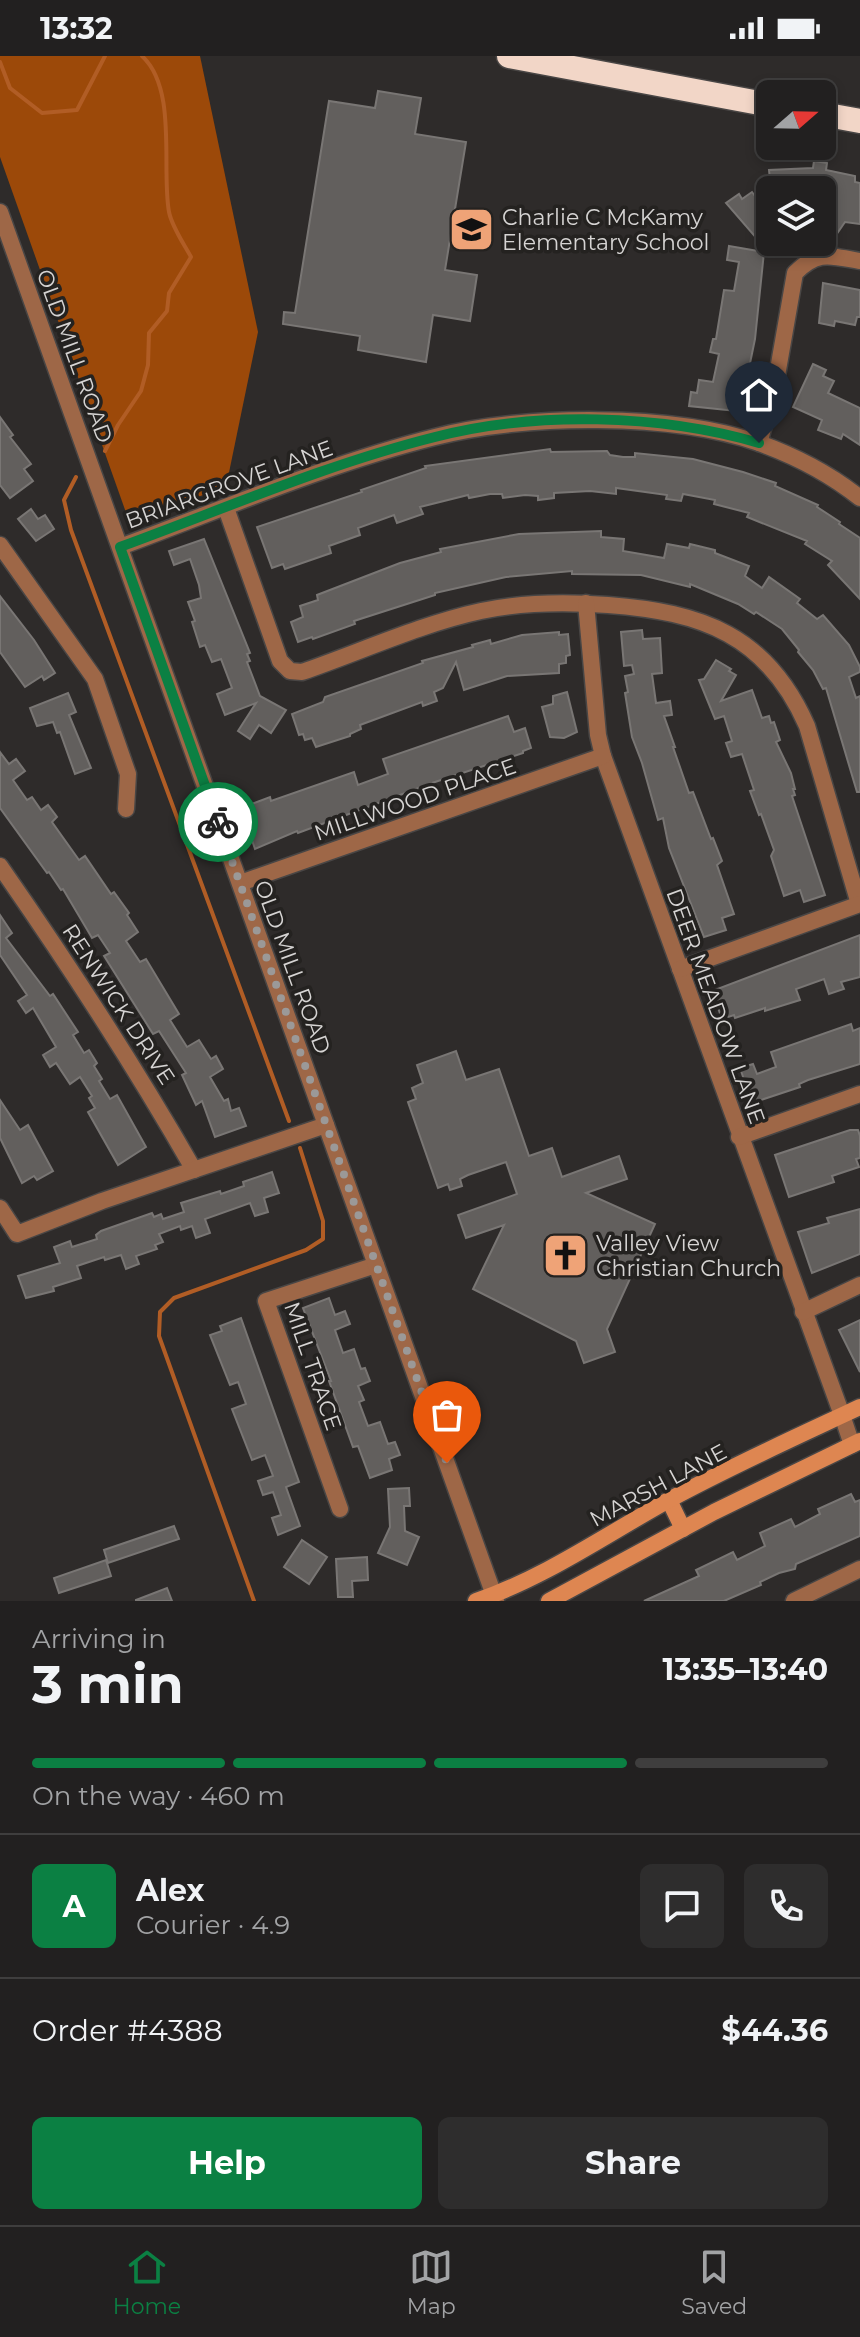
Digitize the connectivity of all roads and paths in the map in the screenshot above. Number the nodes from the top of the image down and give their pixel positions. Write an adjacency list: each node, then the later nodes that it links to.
1 (509, 56): 2 (highway)
2 (756, 102)
3 (836, 117): 4 (highway)
4 (860, 121)
5 (0, 212): 6 (street, OLD MILL ROAD)
6 (5, 239): 12 (street, OLD MILL ROAD)
7 (860, 261): 8 (street)
8 (759, 443): 9 (street, BRIARGROVE LANE); 10 (street, BRIARGROVE LANE)
9 (860, 498)
10 (226, 508): 12 (street, BRIARGROVE LANE); 13 (street)
11 (0, 545): 15 (street)
12 (120, 547): 17 (street, OLD MILL ROAD)
13 (586, 603): 14 (street, DEER MEADOW LANE); 18 (street)
14 (603, 756): 17 (street, MILLWOOD PLACE); 19 (street, DEER MEADOW LANE)
15 (126, 809)
16 (0, 866): 23 (street, RENWICK DRIVE)
17 (240, 883): 21 (street, OLD MILL ROAD)
18 (860, 904): 19 (street)
19 (680, 969): 22 (street, DEER MEADOW LANE)
20 (860, 1094): 22 (street)
21 (326, 1125): 23 (street); 25 (street, OLD MILL ROAD)
22 (739, 1137): 27 (street, DEER MEADOW LANE)
23 (194, 1170): 24 (street)
24 (0, 1208)
25 (376, 1265): 32 (street, MILL TRACE); 35 (street, OLD MILL ROAD)
26 (860, 1285): 27 (street)
27 (803, 1312): 29 (street, DEER MEADOW LANE)
28 (860, 1407): 29 (main road, MARSH LANE)
29 (842, 1415): 30 (street, DEER MEADOW LANE); 31 (main road, MARSH LANE)
30 (856, 1443): 33 (main road)
31 (669, 1500): 33 (main road); 35 (main road, MARSH LANE)
32 (340, 1509)
33 (683, 1529): 38 (main road)
34 (860, 1569): 36 (street)
35 (495, 1598): 37 (main road, MARSH LANE)
36 (801, 1599)
37 (476, 1601)
38 (549, 1601)

